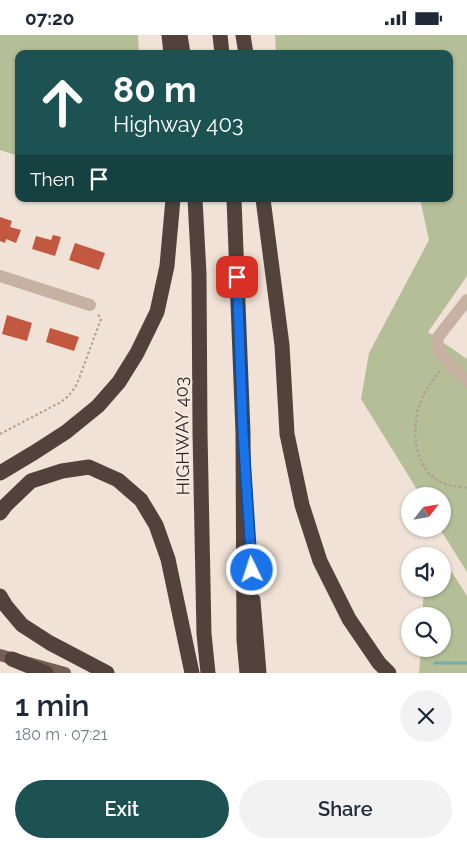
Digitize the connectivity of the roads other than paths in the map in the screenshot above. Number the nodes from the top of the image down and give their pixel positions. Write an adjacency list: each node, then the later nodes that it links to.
1 (169, 35): 5 (highway)
2 (180, 35): 6 (highway)
3 (220, 35): 7 (highway)
4 (243, 35): 8 (highway)
5 (171, 50)
6 (182, 50)
7 (222, 50)
8 (245, 50)
9 (174, 202): 18 (highway)
10 (195, 202): 26 (highway, HIGHWAY 403)
11 (234, 202): 17 (highway)
12 (263, 202): 29 (highway)
13 (0, 276): 15 (street)
14 (467, 300): 16 (street)
15 (90, 305)
16 (467, 381)
17 (243, 433): 27 (highway); 28 (highway)
18 (0, 473)
19 (0, 513): 25 (highway)
20 (0, 596): 24 (highway)
21 (6, 657): 22 (highway); 23 (main road)
22 (46, 673)
23 (65, 673)
24 (107, 673)
25 (192, 673)
26 (208, 673)
27 (247, 673)
28 (259, 673)
29 (389, 673)

